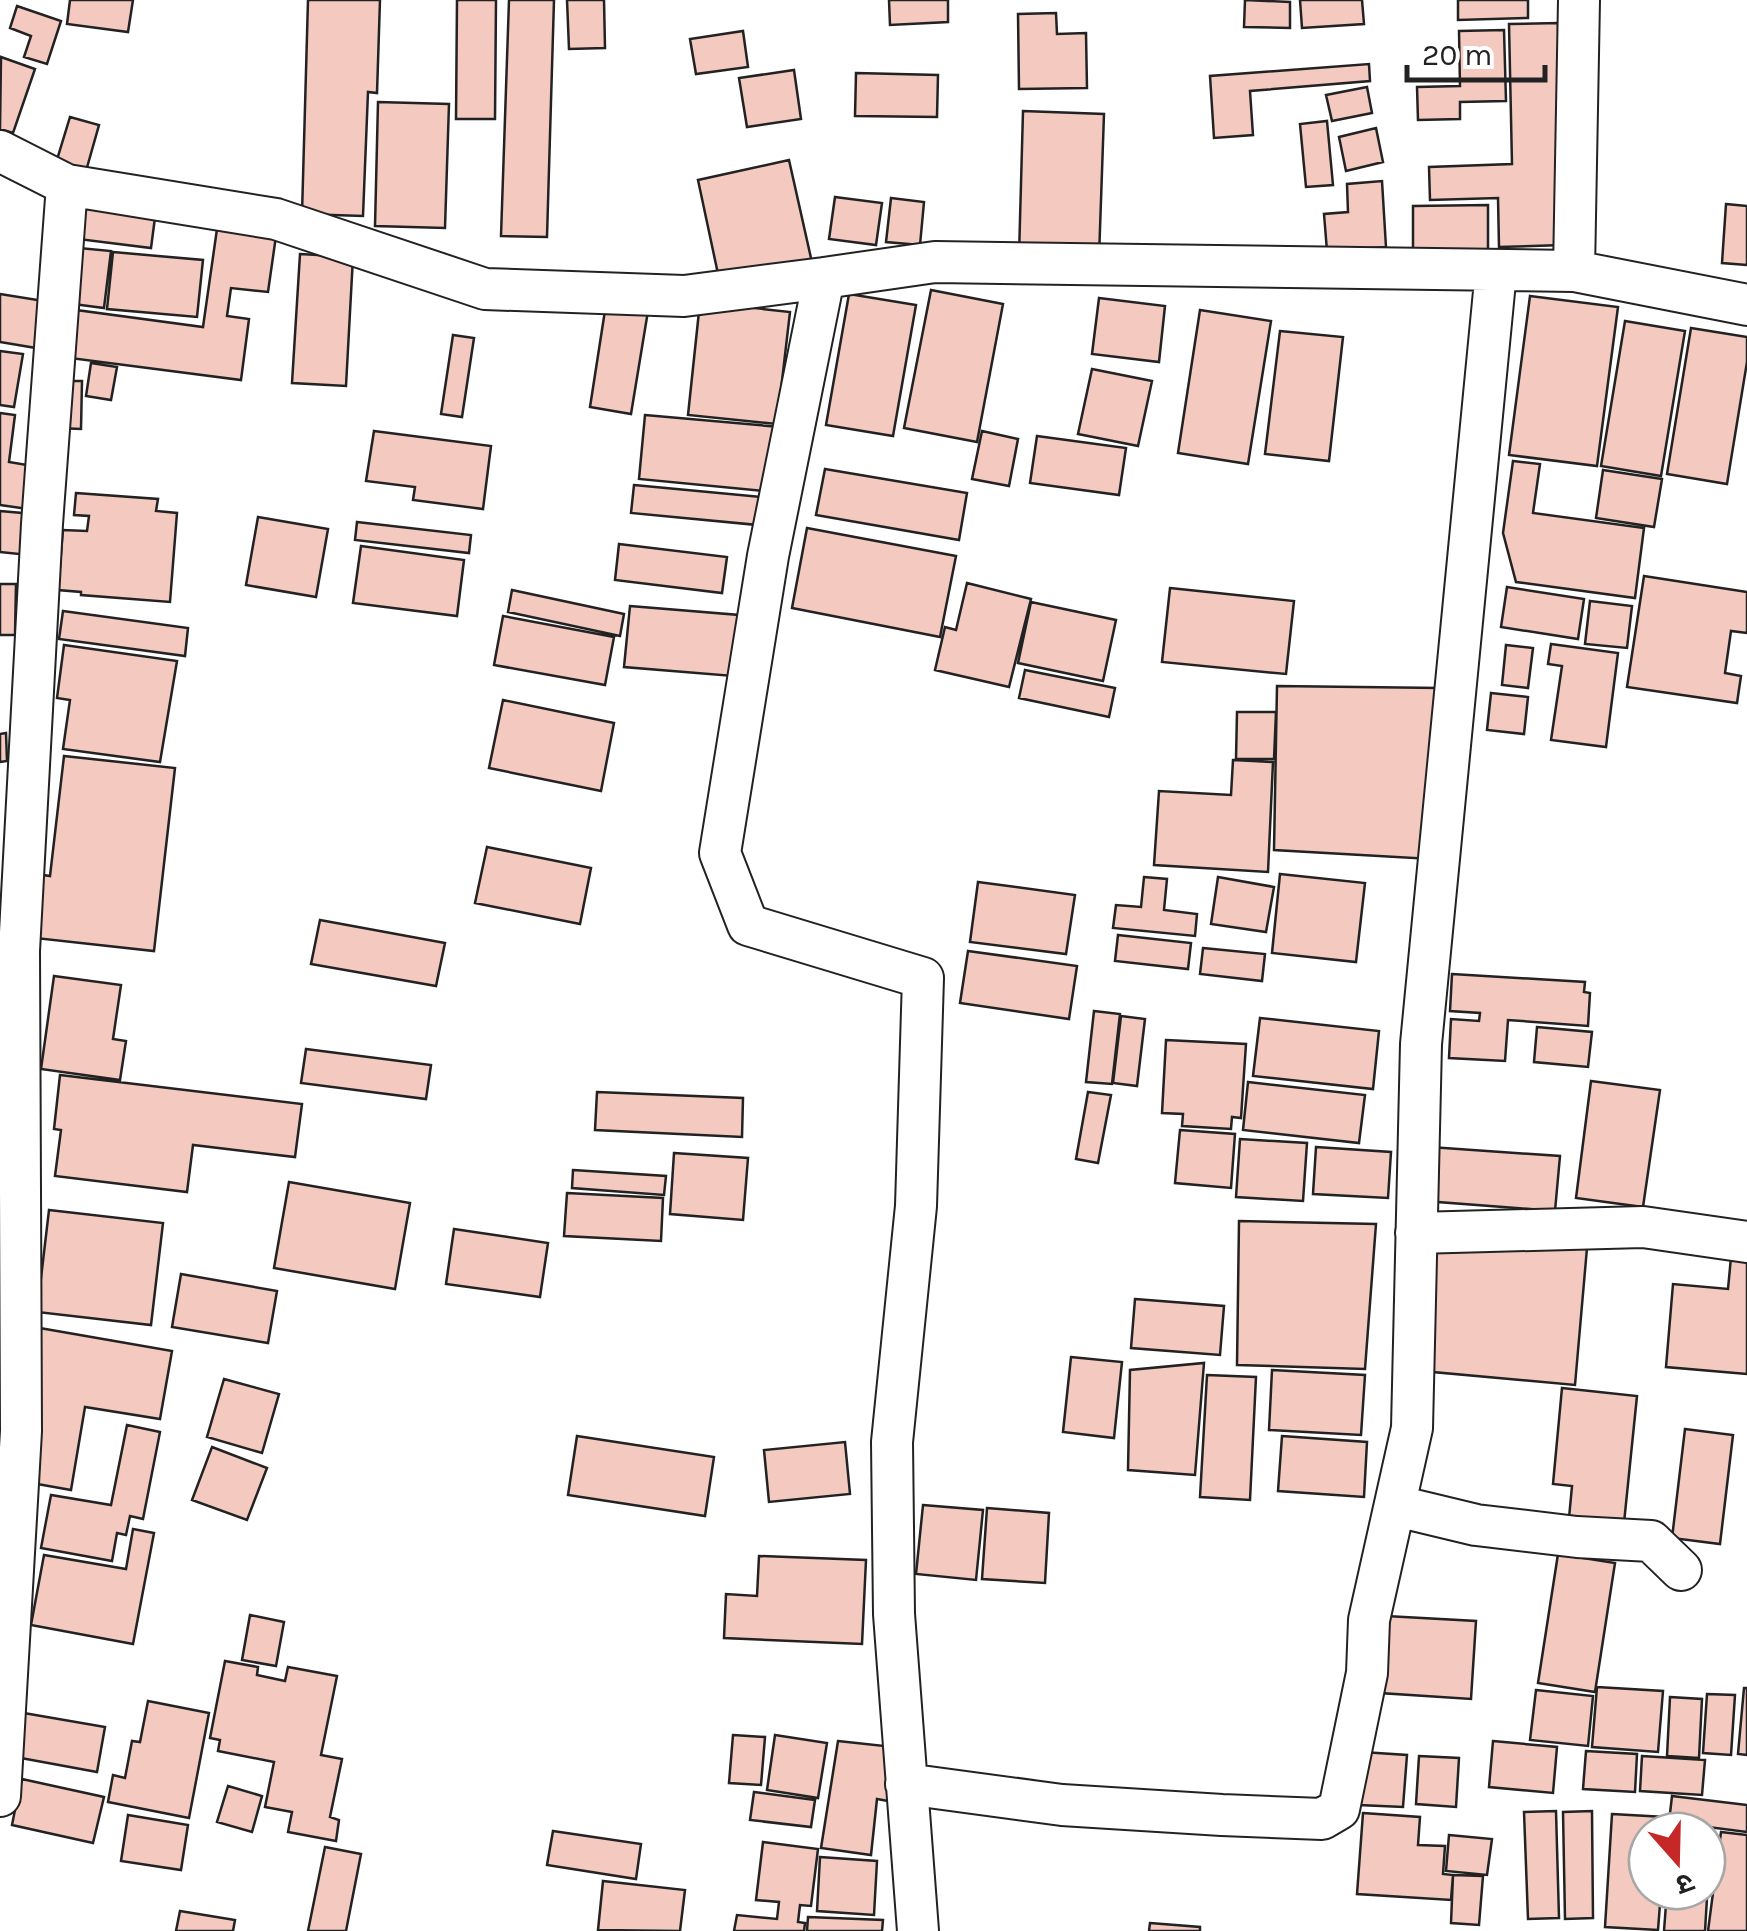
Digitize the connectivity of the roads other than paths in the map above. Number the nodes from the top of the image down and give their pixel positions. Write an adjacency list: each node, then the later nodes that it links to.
1 (1579, 0): 5 (street)
2 (0, 151): 3 (street)
3 (67, 185): 6 (street); 13 (street)
4 (1496, 271): 5 (street); 6 (street); 8 (street)
5 (1574, 271): 7 (street)
6 (824, 278): 12 (street)
7 (1747, 305)
8 (1416, 1232): 9 (street); 10 (street)
9 (1747, 1242)
10 (1397, 1506): 11 (street); 12 (street)
11 (1681, 1570)
12 (906, 1784): 14 (street)
13 (0, 1796)
14 (918, 1931)

